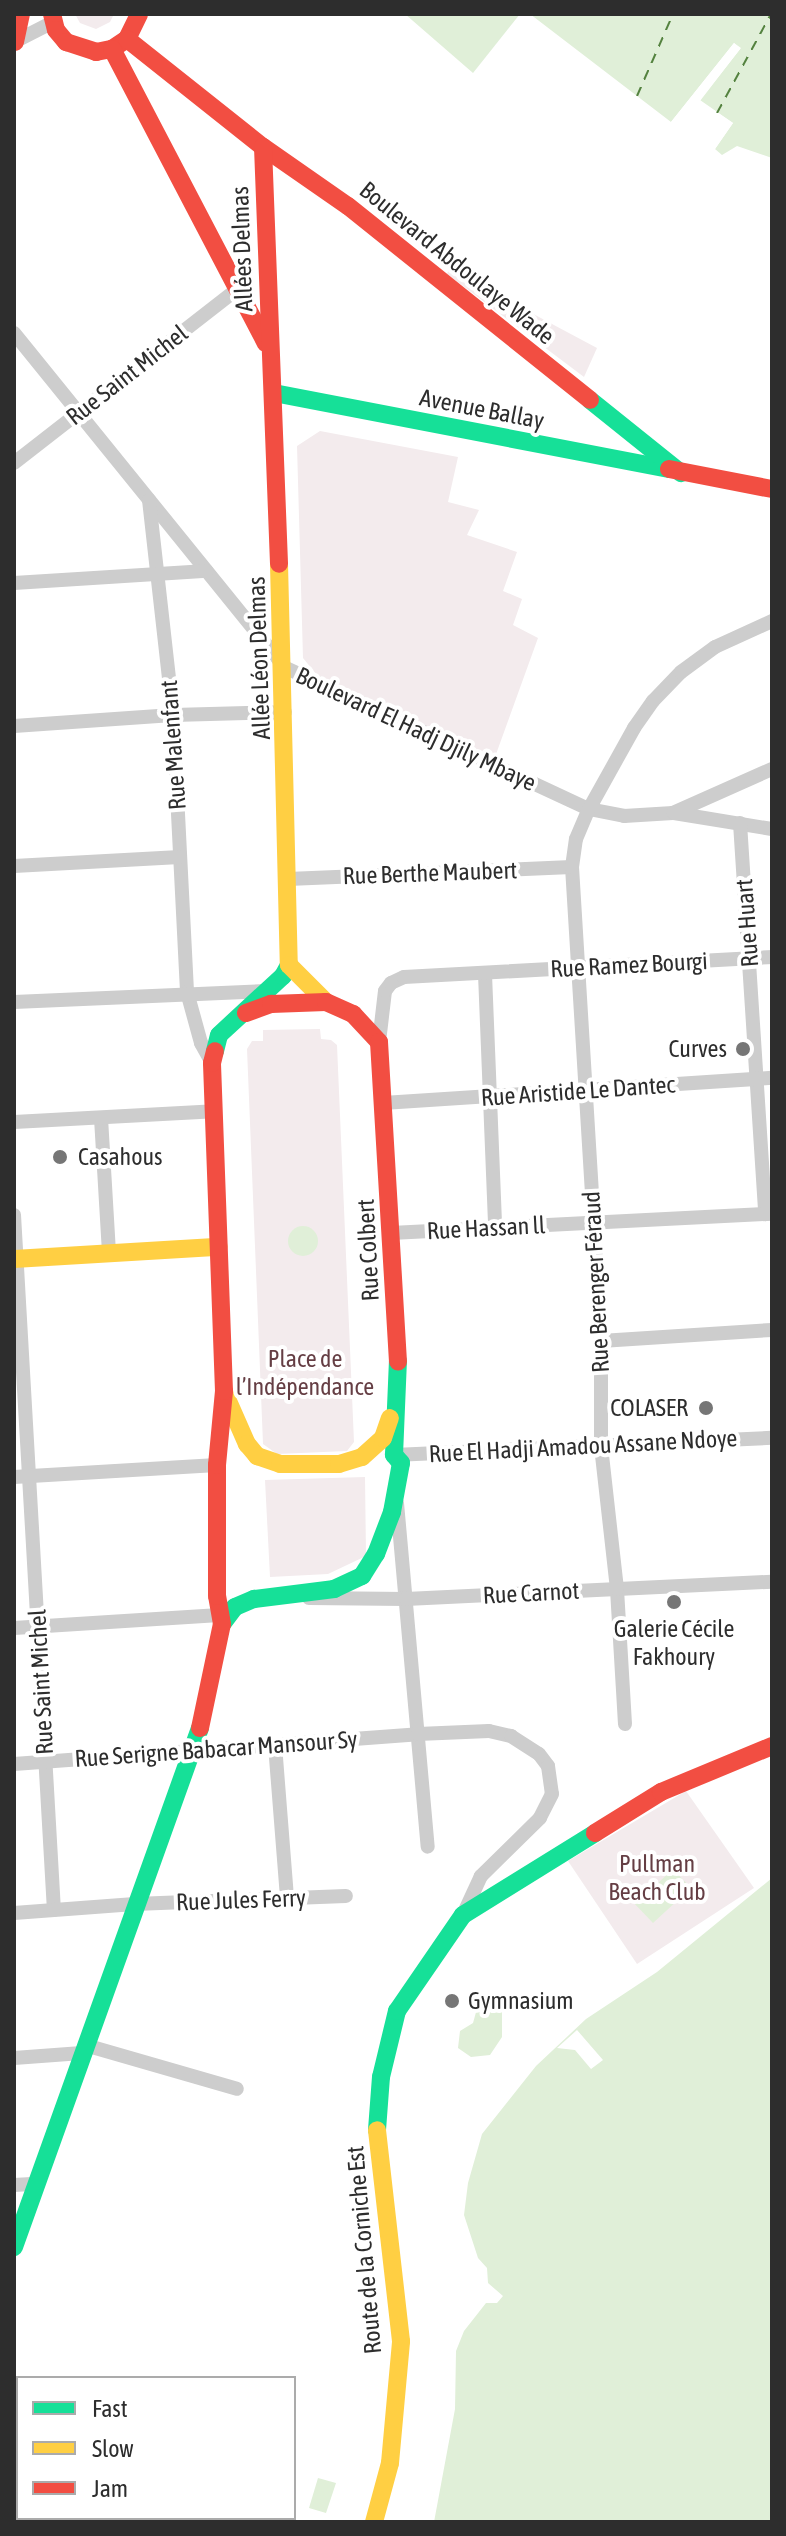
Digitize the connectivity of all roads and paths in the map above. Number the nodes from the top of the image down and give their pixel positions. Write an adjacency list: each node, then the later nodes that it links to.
1 (21, 14): 4 (street)
2 (139, 14): 5 (street)
3 (52, 18): 4 (street); 5 (street)
4 (14, 42)
5 (119, 44): 6 (street, Boulevard Abdoulaye Wade); 7 (street)
6 (263, 147): 9 (street, Allées Delmas); 13 (street, Boulevard Abdoulaye Wade)
7 (240, 287): 9 (street); 11 (street, Rue Saint Michel)
8 (14, 333): 11 (street, Boulevard El Hadj Djily Mbaye)
9 (269, 349): 10 (street, Allée Léon Delmas)
10 (274, 393): 13 (street, Avenue Ballay); 20 (street, Allée Léon Delmas)
11 (78, 412): 12 (street, Rue Saint Michel); 15 (street, Boulevard El Hadj Djily Mbaye)
12 (14, 463)
13 (681, 473): 14 (street, Boulevard Abdoulaye Wade)
14 (772, 489)
15 (149, 500): 16 (street, Boulevard El Hadj Djily Mbaye); 17 (street, Rue Malenfant)
16 (207, 571): 17 (street); 20 (street, Boulevard El Hadj Djily Mbaye)
17 (157, 574): 18 (street); 22 (street, Rue Malenfant)
18 (14, 583)
19 (772, 621): 25 (street, Rue Berenger Féraud)
20 (284, 667): 21 (street, Allée Léon Delmas); 25 (street, Boulevard El Hadj Djily Mbaye)
21 (285, 712): 22 (street); 32 (street, Allée Léon Delmas)
22 (173, 715): 23 (street); 29 (street, Rue Malenfant)
23 (14, 726)
24 (772, 769): 26 (street, Boulevard El Hadj Djily Mbaye)
25 (589, 809): 26 (street, Boulevard El Hadj Djily Mbaye); 31 (street, Rue Berenger Féraud)
26 (673, 813): 27 (street)
27 (740, 823): 28 (street); 34 (street, Rue Huart)
28 (772, 829)
29 (180, 857): 30 (street); 39 (street, Rue Malenfant)
30 (14, 866)
31 (572, 867): 32 (street, Rue Berthe Maubert); 36 (street, Rue Berenger Féraud)
32 (288, 879): 35 (street, Allée Léon Delmas)
33 (772, 957): 34 (street, Rue Ramez Bourgi)
34 (749, 958): 36 (street, Rue Ramez Bourgi); 45 (street, Rue Huart)
35 (289, 965): 38 (street); 41 (street)
36 (578, 968): 37 (street, Rue Ramez Bourgi); 46 (street, Rue Berenger Féraud)
37 (485, 974): 43 (street, Rue Ramez Bourgi); 47 (street)
38 (266, 991): 39 (street); 42 (street)
39 (187, 992): 40 (street); 44 (street, Rue Malenfant)
40 (14, 1002)
41 (326, 1002): 42 (street); 43 (street)
42 (239, 1016): 44 (street)
43 (379, 1042): 48 (street, Rue Colbert)
44 (212, 1063): 49 (street)
45 (764, 1079): 46 (street, Rue Aristide Le Dantec); 52 (street, Rue Huart)
46 (586, 1090): 47 (street, Rue Aristide Le Dantec); 54 (street, Rue Berenger Féraud)
47 (489, 1096): 48 (street, Rue Aristide Le Dantec); 55 (street)
48 (383, 1103): 56 (street, Rue Colbert)
49 (214, 1111): 50 (street); 57 (street)
50 (101, 1118): 51 (street); 58 (street)
51 (14, 1122)
52 (768, 1214): 54 (street, Rue Hassan ll)
53 (14, 1215): 59 (street, Rue Saint Michel)
54 (594, 1222): 55 (street, Rue Hassan ll); 61 (street, Rue Berenger Féraud)
55 (495, 1227): 56 (street, Rue Hassan ll)
56 (391, 1233): 62 (street, Rue Colbert)
57 (219, 1247): 58 (street); 63 (street)
58 (109, 1254): 59 (street)
59 (15, 1259): 68 (street, Rue Saint Michel)
60 (772, 1330): 61 (street)
61 (601, 1341): 65 (street, Rue Berenger Féraud)
62 (399, 1375): 63 (street); 66 (street, Rue Colbert)
63 (224, 1391): 67 (street)
64 (772, 1438): 65 (street, Rue El Hadji Amadou Assane Ndoye)
65 (601, 1447): 66 (street, Rue El Hadji Amadou Assane Ndoye); 71 (street, Rue Berenger Féraud)
66 (394, 1455): 69 (street, Rue Colbert)
67 (217, 1465): 68 (street); 74 (street)
68 (22, 1476): 75 (street, Rue Saint Michel)
69 (397, 1495): 72 (street); 73 (street)
70 (772, 1582): 71 (street, Rue Carnot)
71 (617, 1589): 73 (street, Rue Carnot); 77 (street, Rue Berenger Féraud)
72 (289, 1596): 73 (street, Rue Carnot); 74 (street)
73 (406, 1599): 78 (street)
74 (221, 1619): 75 (street); 81 (street)
75 (38, 1627): 76 (street); 82 (street, Rue Saint Michel)
76 (14, 1628)
77 (625, 1724)
78 (418, 1734): 79 (street, Rue Serigne Babacar Mansour Sy); 84 (street); 90 (street, Rue Serigne Babacar Mansour Sy)
79 (275, 1745): 81 (street, Rue Serigne Babacar Mansour Sy); 86 (street)
80 (772, 1746): 90 (street, Route de la Corniche Est)
81 (191, 1751): 82 (street, Rue Serigne Babacar Mansour Sy); 87 (street)
82 (46, 1761): 83 (street, Rue Serigne Babacar Mansour Sy); 88 (street, Rue Saint Michel)
83 (14, 1764)
84 (428, 1847)
85 (346, 1896): 86 (street, Rue Jules Ferry)
86 (287, 1899): 87 (street, Rue Jules Ferry)
87 (135, 1904): 88 (street, Rue Jules Ferry); 91 (street)
88 (54, 1910): 89 (street, Rue Jules Ferry)
89 (14, 1913)
90 (463, 1915): 97 (street, Route de la Corniche Est)
91 (84, 2049): 92 (street); 93 (street); 94 (street)
92 (14, 2058)
93 (237, 2089)
94 (36, 2184): 95 (street); 96 (street)
95 (14, 2185)
96 (14, 2247)
97 (374, 2522)

